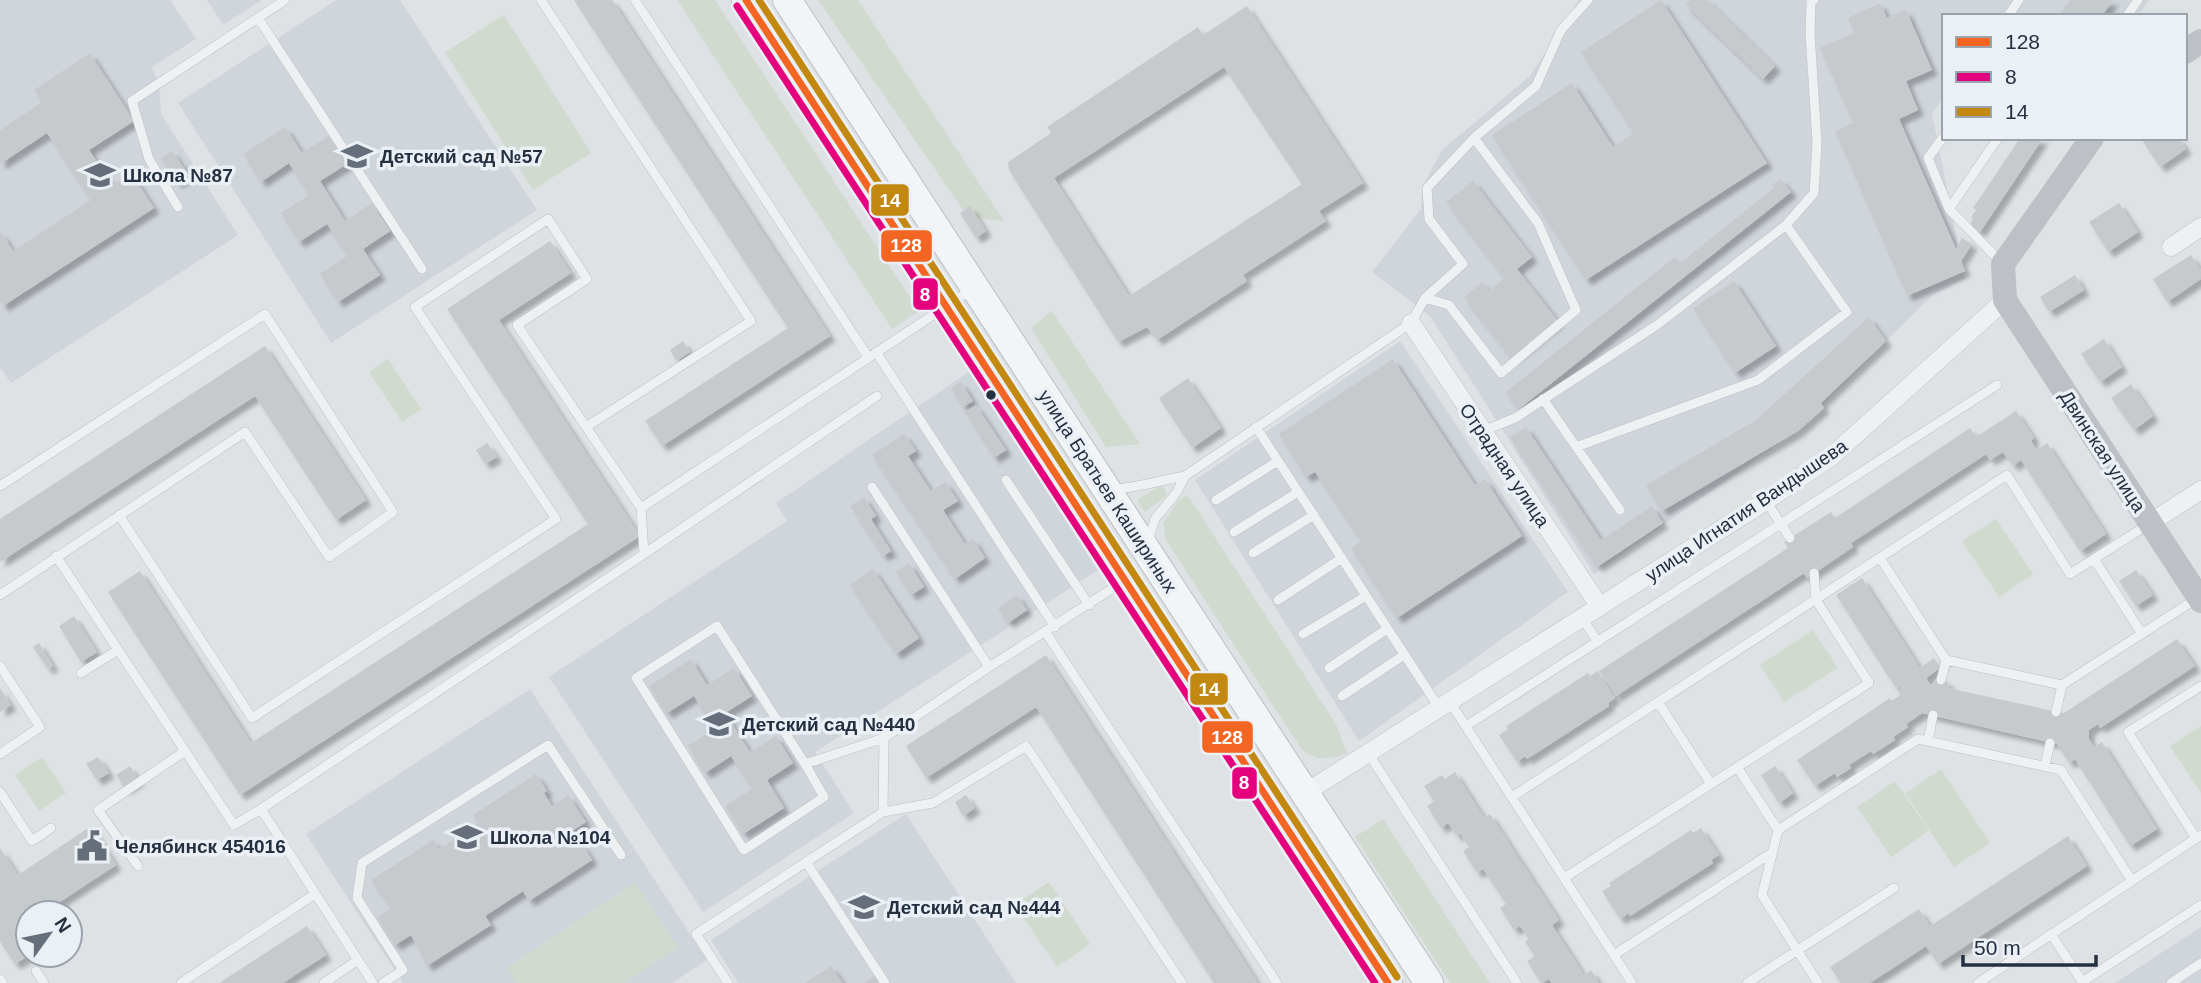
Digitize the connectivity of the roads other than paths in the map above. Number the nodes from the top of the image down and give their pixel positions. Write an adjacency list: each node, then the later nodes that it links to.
1 (285, 0): 8 (lane)
2 (541, 0): 30 (lane)
3 (635, 0): 25 (lane)
4 (746, 0): 23 (main road, улица Братьев Кашириных)
5 (786, 0): 20 (main road, улица Братьев Кашириных)
6 (1588, 0): 9 (lane)
7 (1814, 0): 15 (lane)
8 (258, 18): 13 (lane); 19 (lane)
9 (1474, 138): 21 (lane); 21 (lane)
10 (1942, 139): 14 (lane)
11 (1997, 140): 14 (lane)
12 (2091, 140): 18 (street)
13 (178, 207)
14 (1949, 209): 18 (lane)
15 (1786, 225): 28 (lane); 32 (lane)
16 (2201, 227): 17 (street)
17 (2171, 247)
18 (2003, 264): 22 (street)
19 (422, 269)
20 (974, 287): 23 (lane); 38 (main road, улица Братьев Кашириных)
21 (1425, 298): 24 (lane)
22 (2005, 300): 42 (street, улица Игнатия Вандышева); 47 (street, Двинская улица)
23 (946, 305): 25 (lane); 59 (main road, улица Братьев Кашириных)
24 (1411, 323): 29 (lane); 31 (street, Отрадная улица)
25 (872, 354): 43 (lane); 68 (lane)
26 (1997, 385): 48 (lane)
27 (877, 396): 53 (lane)
28 (1543, 399): 31 (lane); 32 (lane)
29 (1256, 427): 33 (lane); 34 (lane)
30 (586, 428): 43 (lane); 45 (lane)
31 (1483, 431): 66 (street, Отрадная улица)
32 (1576, 447): 44 (lane)
33 (1278, 461): 40 (lane); 41 (lane)
34 (1185, 476): 38 (lane); 51 (lane)
35 (1006, 480): 65 (lane)
36 (0, 486): 45 (lane)
37 (872, 487): 78 (lane)
38 (1107, 489): 51 (main road, улица Братьев Кашириных)
39 (2201, 490): 47 (street)
40 (1298, 492): 46 (lane); 49 (lane)
41 (1216, 500)
42 (1766, 501): 48 (lane); 66 (street, улица Игнатия Вандышева)
43 (641, 508): 53 (lane)
44 (1620, 510)
45 (119, 515): 54 (lane)
46 (1314, 515): 52 (lane); 55 (lane)
47 (2150, 523): 57 (lane); 62 (street, Двинская улица)
48 (1781, 524): 50 (lane); 73 (lane)
49 (1234, 532)
50 (1790, 538)
51 (1146, 549): 101 (main road, улица Братьев Кашириных)
52 (1253, 553)
53 (643, 554): 103 (lane)
54 (56, 556): 60 (lane); 74 (lane)
55 (1342, 558): 61 (lane); 63 (lane)
56 (1880, 558): 57 (lane); 64 (lane); 76 (lane)
57 (2094, 559): 72 (lane)
58 (1814, 573): 64 (lane)
59 (1126, 580): 65 (lane); 132 (main road, улица Братьев Кашириных)
60 (0, 595)
61 (1366, 596): 69 (lane); 71 (lane)
62 (2200, 599): 72 (lane)
63 (1278, 600)
64 (1815, 600): 85 (lane); 98 (lane)
65 (1089, 605): 68 (lane)
66 (1600, 607): 67 (street, улица Игнатия Вандышева)
67 (1583, 618): 73 (lane); 86 (street, улица Игнатия Вандышева)
68 (1055, 627): 70 (lane)
69 (1387, 629): 75 (lane); 79 (lane)
70 (1046, 633): 78 (lane); 131 (lane)
71 (1303, 634)
72 (2142, 634): 82 (lane)
73 (1598, 642): 89 (lane)
74 (118, 650): 80 (lane); 93 (lane)
75 (1404, 654): 84 (lane); 86 (lane)
76 (1946, 660): 81 (lane); 82 (lane)
77 (0, 666): 95 (lane)
78 (989, 667): 90 (lane)
79 (1329, 668)
80 (81, 673)
81 (1941, 680)
82 (2062, 685): 87 (lane)
83 (2201, 686): 107 (lane)
84 (1342, 696)
85 (1658, 702): 99 (lane); 102 (lane)
86 (1445, 705): 89 (lane); 94 (street, улица Игнатия Вандышева)
87 (2056, 712)
88 (1933, 715): 91 (lane)
89 (1466, 726): 102 (lane)
90 (884, 738): 96 (lane); 104 (lane)
91 (1927, 741): 97 (lane); 106 (lane)
92 (2050, 743): 97 (lane)
93 (184, 751): 103 (lane); 111 (lane)
94 (1368, 753): 101 (street, улица Игнатия Вандышева); 134 (lane)
95 (0, 754)
96 (805, 764): 96 (lane)
97 (2045, 766): 113 (lane)
98 (1737, 767): 99 (lane); 106 (lane)
99 (1711, 784): 112 (lane)
100 (0, 792): 105 (lane)
101 (1305, 793): 133 (main road, улица Братьев Кашириных)
102 (1512, 797): 112 (lane)
103 (261, 809): 115 (lane)
104 (883, 812): 110 (lane); 130 (lane)
105 (51, 828)
106 (1778, 830): 108 (lane)
107 (2199, 837): 113 (lane)
108 (1773, 852): 118 (lane); 119 (lane)
109 (621, 855): 127 (lane)
110 (806, 862): 128 (lane); 129 (lane)
111 (138, 866)
112 (1564, 878): 119 (lane)
113 (2132, 881): 117 (lane)
114 (1894, 888): 118 (lane)
115 (315, 894): 120 (lane); 124 (lane)
116 (2201, 905): 139 (lane)
117 (2051, 934): 138 (lane); 139 (lane)
118 (1797, 951): 136 (lane); 137 (lane)
119 (1614, 955): 135 (lane)
120 (358, 960): 125 (lane); 126 (lane)
121 (2201, 963): 140 (lane)
122 (36, 971): 123 (lane)
123 (44, 983)
124 (181, 983)
125 (324, 983)
126 (373, 983)
127 (383, 983)
128 (728, 983)
129 (885, 983)
130 (1182, 983)
131 (1277, 983)
132 (1388, 983)
133 (1429, 983)
134 (1517, 983)
135 (1632, 983)
136 (1747, 983)
137 (1818, 983)
138 (1978, 983)
139 (2082, 983)
140 (2171, 983)

